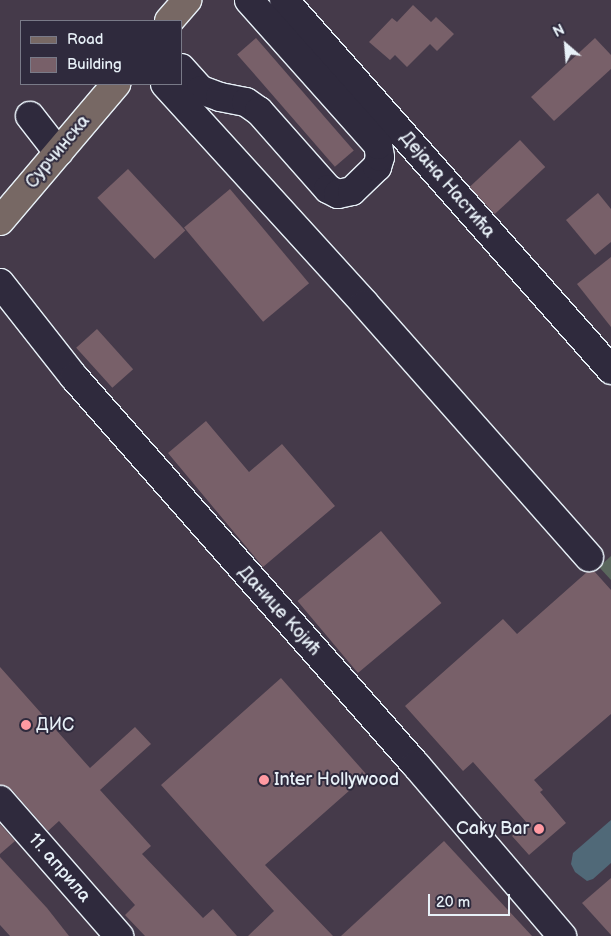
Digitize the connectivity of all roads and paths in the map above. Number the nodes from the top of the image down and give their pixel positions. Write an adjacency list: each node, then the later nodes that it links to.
1 (187, 0): 4 (main road)
2 (249, 0): 5 (street)
3 (284, 0): 12 (street, Дејана Настића)
4 (170, 20)
5 (182, 69)
6 (115, 85): 9 (main road, Сурчинска)
7 (166, 85): 13 (street)
8 (30, 116): 9 (street)
9 (58, 152): 10 (main road, Сурчинска)
10 (0, 221)
11 (0, 284): 16 (street, Данице Којић)
12 (611, 370)
13 (589, 557)
14 (0, 800): 15 (street, 11. априла)
15 (118, 936)
16 (562, 936)

